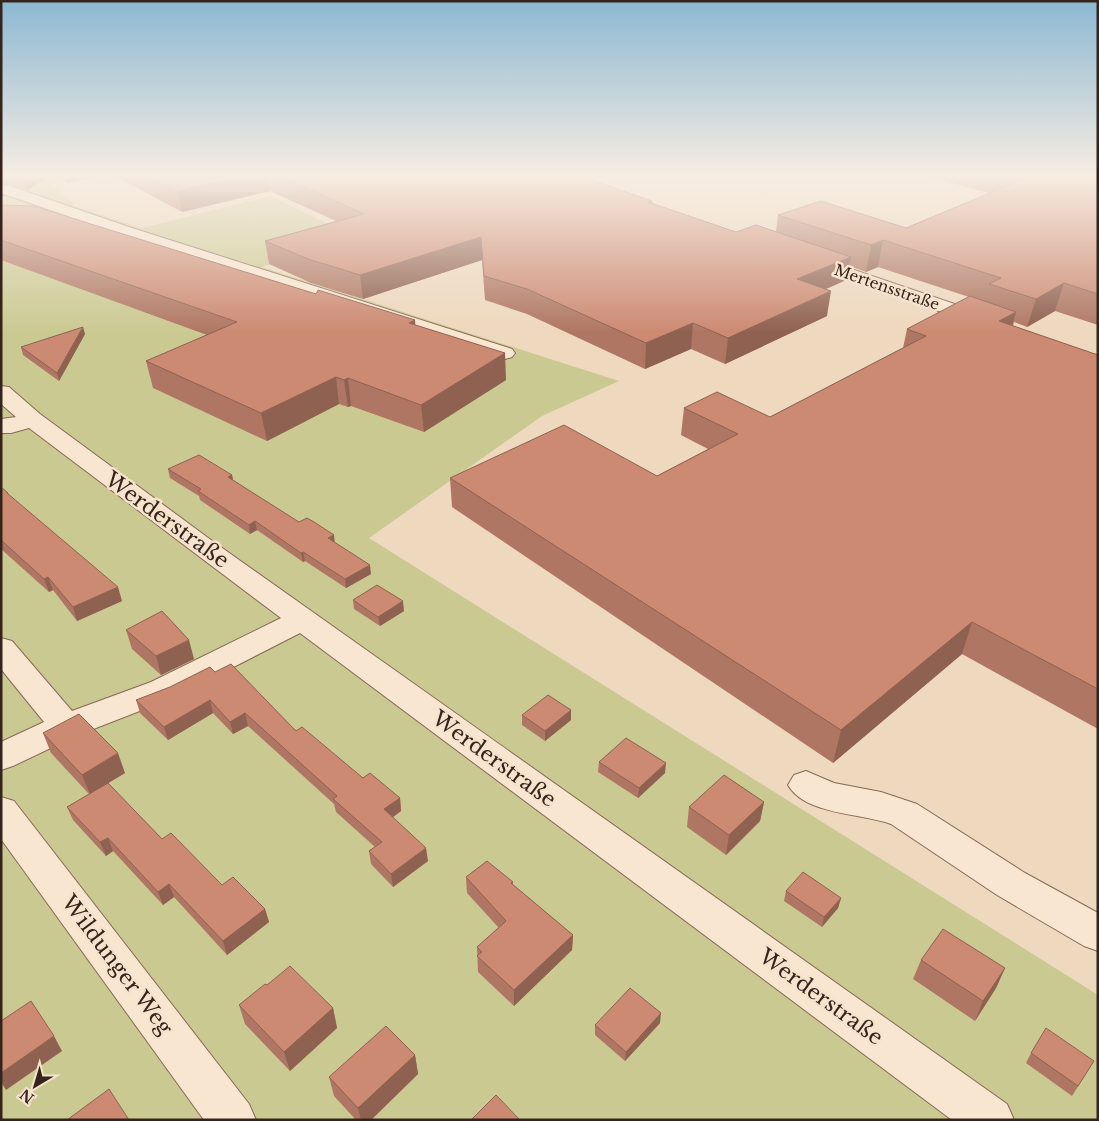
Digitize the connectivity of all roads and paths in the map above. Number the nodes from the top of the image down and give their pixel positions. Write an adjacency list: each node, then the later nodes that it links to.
1 (113, 227): 4 (street)
2 (796, 256): 3 (street, Mertensstraße)
3 (997, 325)
4 (505, 353)
5 (1, 392): 6 (street, Werderstraße)
6 (32, 419): 7 (street); 8 (street, Werderstraße)
7 (1, 426)
8 (302, 620): 10 (street); 16 (street, Werderstraße)
9 (1, 648): 10 (street)
10 (66, 726): 11 (street)
11 (1, 756)
12 (806, 785): 14 (street)
13 (1, 811): 15 (street, Wildunger Weg)
14 (1098, 933)
15 (234, 1120)
16 (991, 1120)

